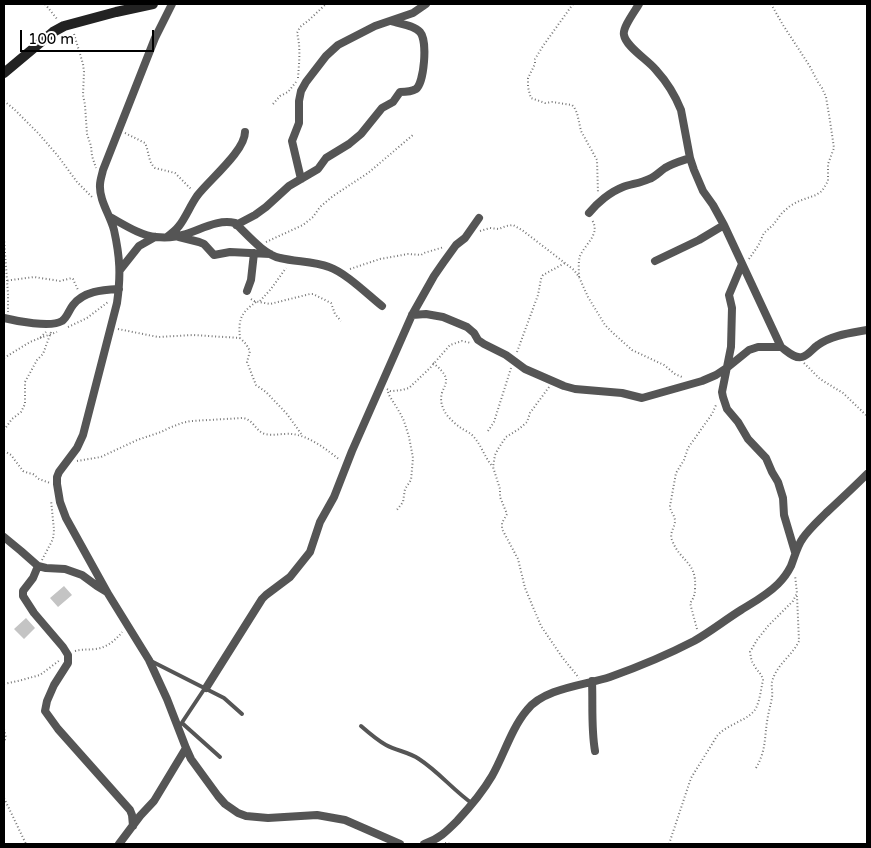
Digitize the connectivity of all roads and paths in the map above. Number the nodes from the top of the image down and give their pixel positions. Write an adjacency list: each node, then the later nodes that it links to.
1 (45, 4): 10 (path)
2 (153, 4): 10 (street)
3 (172, 4): 14 (street)
4 (326, 4): 13 (path)
5 (426, 4): 9 (street)
6 (573, 4): 22 (path)
7 (639, 4): 17 (street)
8 (771, 4): 39 (path)
9 (391, 21): 18 (street); 18 (street)
10 (64, 26): 11 (street); 19 (path)
11 (4, 73)
12 (4, 101): 21 (path)
13 (273, 104)
14 (120, 127): 19 (street); 20 (path)
15 (245, 132): 20 (street)
16 (414, 134): 32 (path)
17 (690, 158): 22 (street); 27 (street)
18 (301, 180): 26 (street)
19 (101, 181): 21 (street)
20 (198, 196): 28 (street)
21 (102, 197): 24 (street)
22 (598, 204): 23 (street)
23 (589, 213): 42 (path)
24 (110, 217): 30 (street); 40 (street)
25 (479, 218): 31 (street)
26 (236, 225): 28 (street); 32 (street)
27 (724, 225): 37 (street); 39 (street)
28 (172, 236): 30 (street); 34 (street)
29 (4, 238): 43 (path)
30 (156, 238): 40 (street)
31 (465, 238): 33 (street); 38 (path)
32 (259, 245): 35 (street)
33 (456, 245): 41 (path); 49 (street)
34 (254, 253): 35 (street); 44 (street)
35 (270, 254): 36 (street)
36 (292, 260): 41 (street); 47 (path)
37 (655, 261)
38 (565, 263): 42 (path); 64 (path)
39 (743, 266): 61 (street); 66 (street)
40 (120, 270): 45 (street)
41 (338, 271): 48 (street)
42 (579, 277): 68 (path)
43 (5, 281): 46 (path); 50 (path)
44 (247, 291): 47 (path)
45 (118, 293): 46 (street); 52 (street); 53 (path)
46 (80, 298): 50 (street)
47 (258, 302): 51 (path); 59 (path)
48 (382, 306)
49 (412, 315): 60 (street); 69 (street)
50 (6, 319)
51 (341, 321)
52 (111, 327): 59 (path); 76 (street)
53 (68, 328)
54 (48, 330): 58 (path)
55 (867, 330): 62 (street)
56 (59, 331): 57 (path)
57 (50, 334): 58 (path); 72 (path)
58 (40, 338): 63 (path)
59 (240, 338): 74 (path)
60 (481, 341): 64 (street); 65 (path)
61 (781, 347): 62 (street); 66 (street)
62 (797, 357): 71 (path)
63 (4, 358)
64 (514, 360): 67 (street); 73 (path)
65 (433, 363): 69 (path); 78 (path)
66 (728, 367): 68 (street); 70 (street)
67 (553, 381): 68 (street); 78 (path)
68 (696, 382)
69 (385, 387): 77 (street); 84 (path)
70 (723, 388): 86 (street); 92 (path)
71 (867, 416)
72 (4, 430)
73 (488, 431)
74 (303, 436): 76 (path); 77 (path)
75 (4, 451): 81 (path)
76 (67, 462): 80 (street)
77 (346, 465): 98 (street)
78 (493, 467): 96 (path)
79 (867, 474): 86 (street)
80 (57, 477): 81 (path); 89 (street)
81 (50, 483): 82 (path)
82 (50, 486)
83 (50, 500): 87 (path)
84 (396, 511)
85 (4, 537): 87 (street)
86 (795, 552): 88 (street)
87 (38, 566): 89 (street); 93 (street)
88 (791, 566): 90 (path); 92 (street)
89 (107, 592): 91 (street)
90 (797, 593): 107 (path); 115 (path)
91 (127, 625): 93 (path); 94 (street)
92 (694, 641): 95 (street)
93 (68, 655): 97 (path); 110 (street)
94 (149, 660): 98 (lane); 100 (street)
95 (592, 681): 96 (street); 105 (street)
96 (583, 683): 109 (street)
97 (4, 684)
98 (206, 688): 99 (lane); 100 (lane)
99 (242, 714)
100 (180, 725): 104 (street); 106 (lane)
101 (361, 726): 109 (lane)
102 (4, 729): 103 (path)
103 (4, 741)
104 (186, 748): 110 (street); 113 (street)
105 (595, 751)
106 (220, 757)
107 (756, 768)
108 (4, 798): 111 (path)
109 (473, 804): 114 (street)
110 (133, 826): 112 (street)
111 (26, 844)
112 (119, 844)
113 (400, 844)
114 (424, 844)
115 (669, 844)

